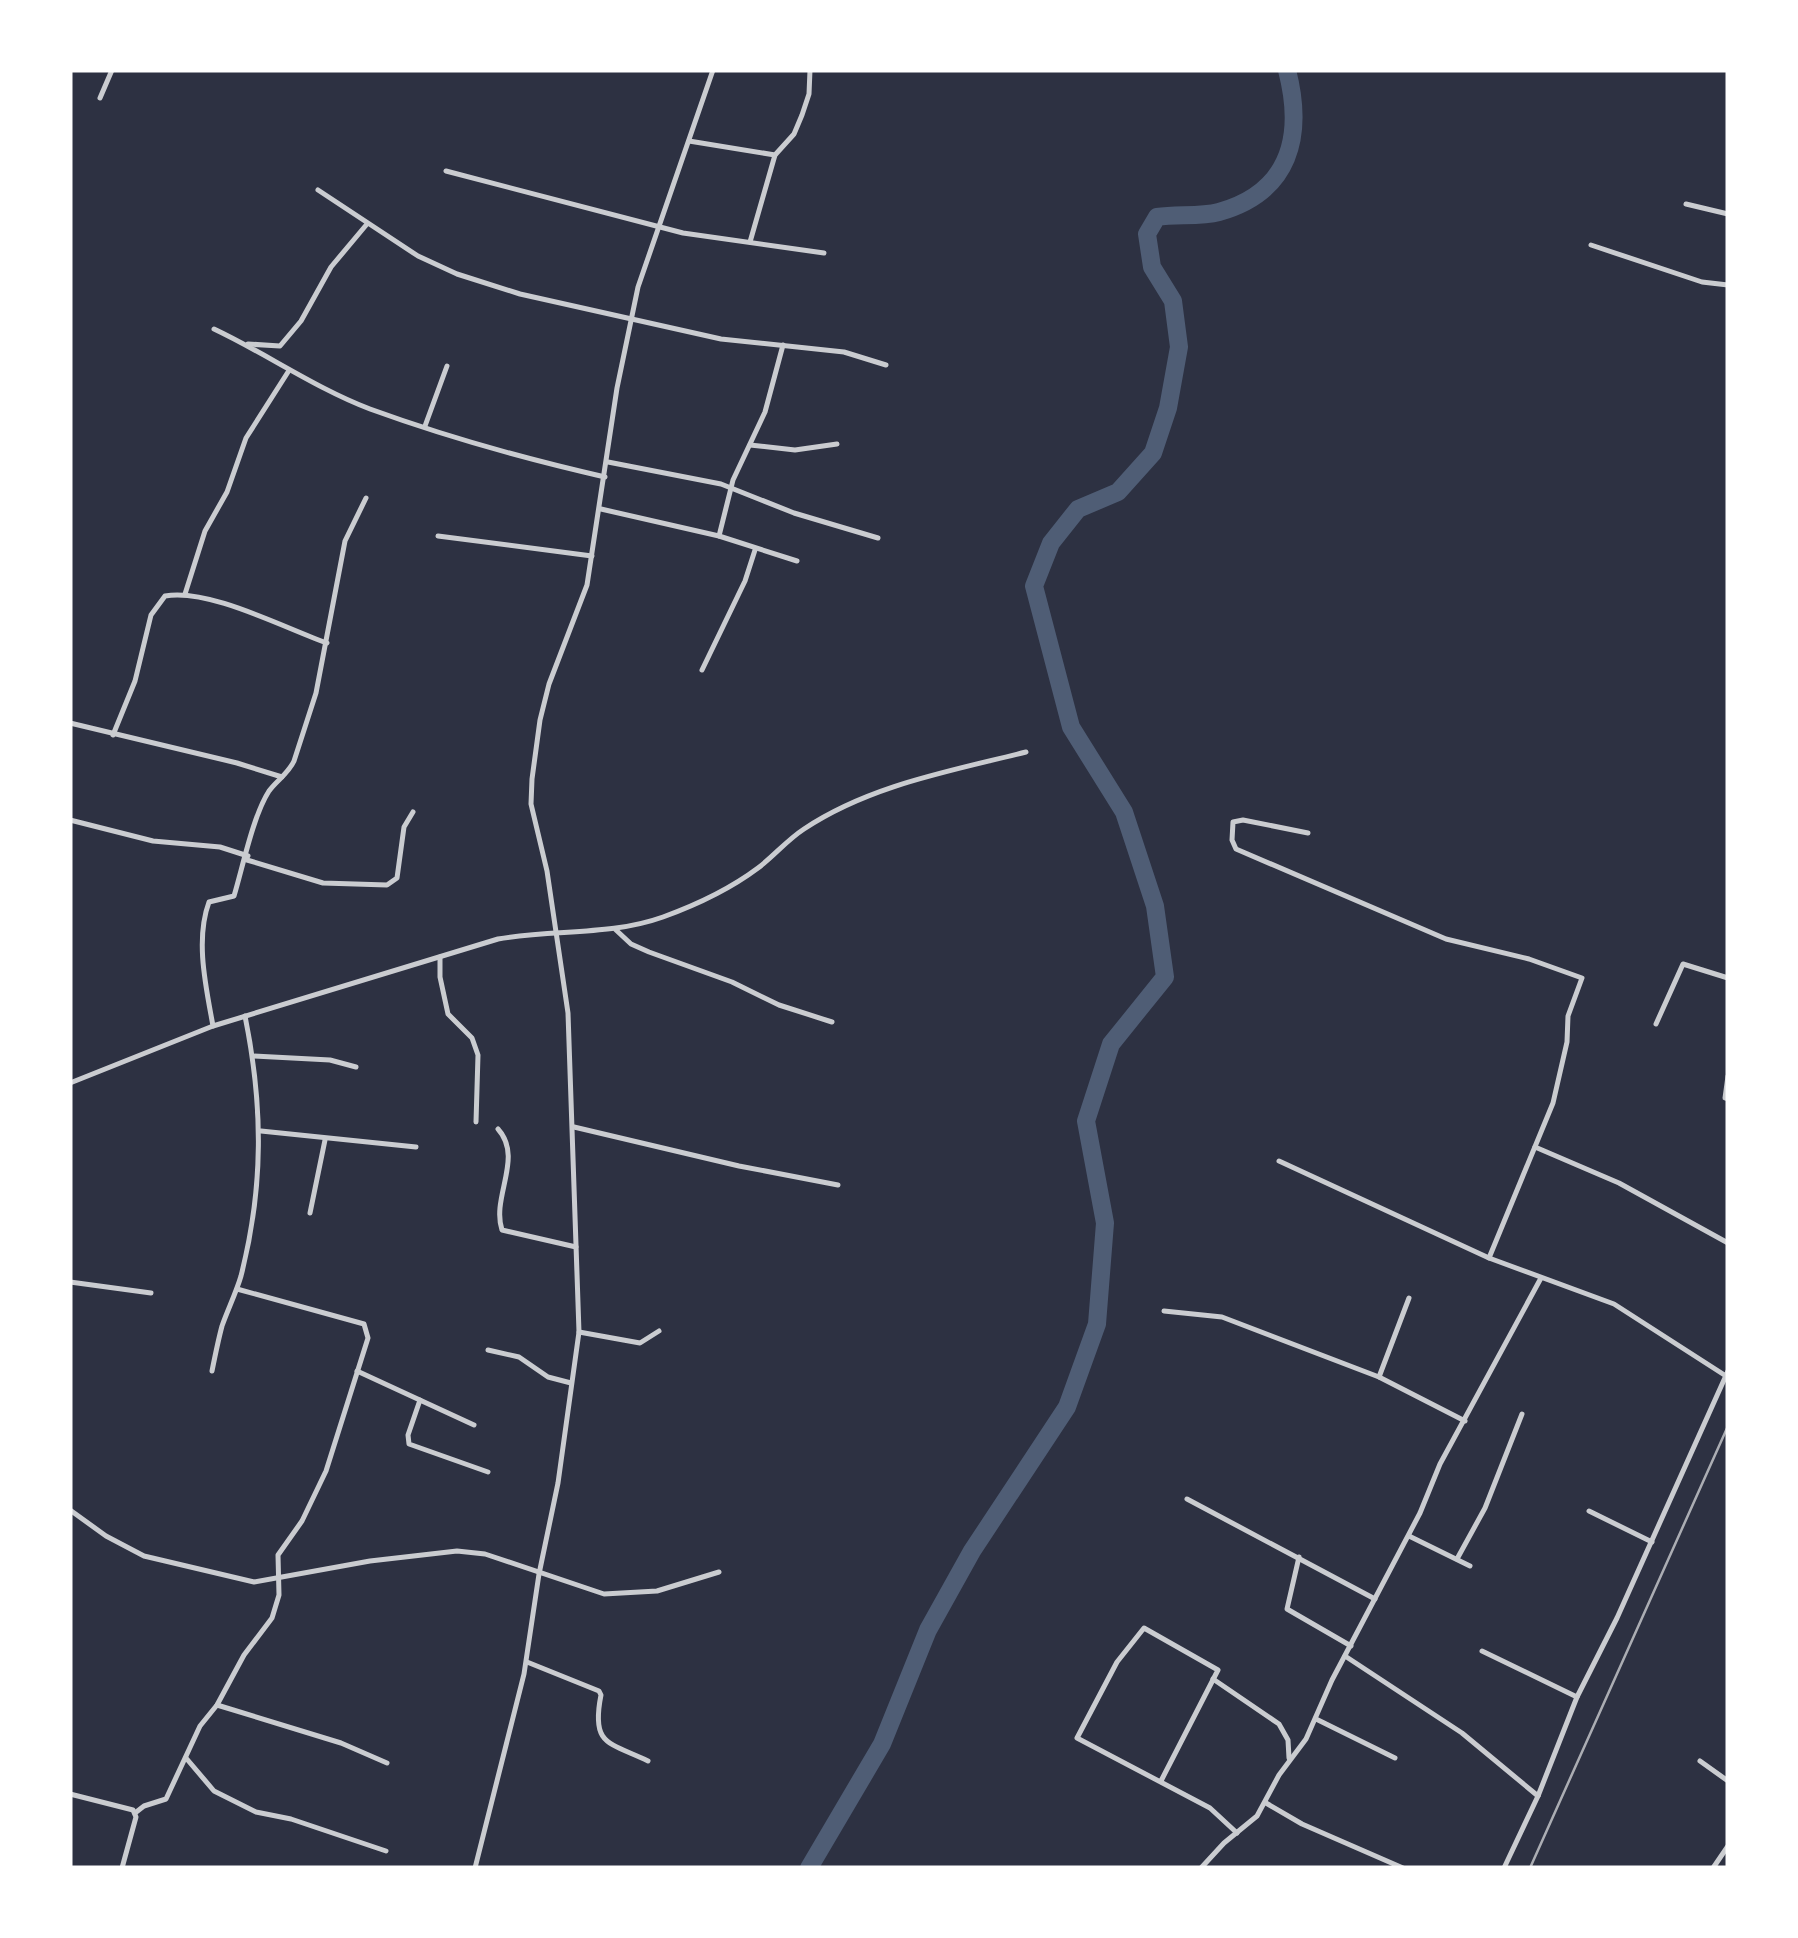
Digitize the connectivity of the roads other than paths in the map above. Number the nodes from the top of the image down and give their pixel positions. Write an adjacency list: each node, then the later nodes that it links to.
1 (112, 70): 4 (street)
2 (713, 70): 5 (street)
3 (810, 70): 6 (street)
4 (100, 98)
5 (689, 142): 6 (street); 12 (street)
6 (775, 155): 13 (street)
7 (446, 171): 12 (street)
8 (318, 190): 11 (street)
9 (1686, 204): 10 (street)
10 (1728, 214)
11 (367, 224): 17 (street); 19 (street)
12 (658, 224): 13 (street); 17 (street)
13 (750, 242): 15 (street)
14 (1591, 245): 16 (street)
15 (824, 253)
16 (1728, 285)
17 (631, 320): 20 (street); 27 (street)
18 (214, 329): 19 (street)
19 (245, 344): 23 (street)
20 (783, 345): 21 (street); 26 (street)
21 (886, 365)
22 (447, 366): 24 (street)
23 (288, 372): 24 (street); 38 (street)
24 (425, 426): 28 (street)
25 (836, 444): 26 (street)
26 (750, 445): 29 (street)
27 (607, 462): 28 (street); 29 (street)
28 (605, 477): 31 (street)
29 (730, 488): 33 (street); 34 (street)
30 (366, 498): 39 (street)
31 (601, 509): 33 (street); 36 (street)
32 (438, 536): 36 (street)
33 (719, 536): 35 (street)
34 (878, 538)
35 (756, 550): 37 (street); 40 (street)
36 (592, 556): 50 (street)
37 (798, 560)
38 (185, 594): 39 (street); 42 (street)
39 (326, 643): 44 (street)
40 (702, 670)
41 (70, 723): 42 (street)
42 (113, 735): 44 (street)
43 (1026, 752): 49 (street)
44 (282, 777): 48 (street)
45 (413, 812): 48 (street)
46 (70, 820): 48 (street)
47 (1308, 832): 68 (street)
48 (247, 858): 56 (street)
49 (616, 930): 50 (street); 54 (street)
50 (556, 933): 51 (street); 63 (street)
51 (440, 957): 53 (street); 62 (street)
52 (1728, 978): 55 (street)
53 (245, 1016): 56 (street); 57 (street)
54 (832, 1022)
55 (1656, 1024)
56 (213, 1026): 60 (street)
57 (253, 1056): 58 (street); 65 (street)
58 (356, 1067)
59 (1728, 1076): 61 (street)
60 (70, 1083)
61 (1728, 1099)
62 (476, 1122)
63 (574, 1127): 70 (street); 73 (street)
64 (498, 1130): 73 (street)
65 (261, 1132): 66 (street); 77 (street)
66 (325, 1140): 67 (street); 71 (street)
67 (416, 1147)
68 (1535, 1147): 72 (street); 74 (street)
69 (1279, 1160): 74 (street)
70 (838, 1185)
71 (310, 1214)
72 (1728, 1243)
73 (576, 1246): 82 (street)
74 (1489, 1258): 75 (street)
75 (1541, 1278): 86 (street); 91 (street)
76 (70, 1282): 78 (street)
77 (237, 1288): 84 (street); 85 (street)
78 (152, 1293)
79 (1409, 1298): 87 (street)
80 (1164, 1310): 87 (street)
81 (659, 1331): 82 (street)
82 (579, 1332): 88 (street)
83 (488, 1350): 88 (street)
84 (357, 1370): 89 (street); 104 (street)
85 (212, 1372)
86 (1727, 1374): 98 (street)
87 (1378, 1377): 91 (street)
88 (571, 1382): 103 (street)
89 (420, 1400): 92 (street); 93 (street)
90 (1522, 1414): 100 (street)
91 (1465, 1421): 97 (street)
92 (474, 1425)
93 (488, 1472)
94 (1187, 1499): 99 (street)
95 (70, 1510): 104 (street)
96 (1589, 1511): 98 (street)
97 (1408, 1536): 100 (street); 105 (street)
98 (1652, 1542): 111 (street)
99 (1298, 1557): 105 (street); 106 (street)
100 (1457, 1559): 101 (street)
101 (1470, 1566)
102 (719, 1572): 103 (street)
103 (539, 1574): 104 (street); 109 (street)
104 (277, 1578): 112 (street)
105 (1375, 1599): 106 (street)
106 (1352, 1646): 108 (street)
107 (1482, 1651): 111 (street)
108 (1345, 1656): 113 (street); 123 (street)
109 (526, 1662): 118 (street); 130 (street)
110 (1213, 1680): 117 (street); 120 (street); 120 (street)
111 (1577, 1697): 123 (street)
112 (217, 1705): 114 (street); 119 (street)
113 (1316, 1719): 115 (street); 117 (street)
114 (184, 1757): 125 (street); 128 (street)
115 (1394, 1758)
116 (1700, 1760): 121 (street)
117 (1289, 1761): 124 (street)
118 (648, 1762)
119 (387, 1763)
120 (1162, 1781): 126 (street)
121 (1728, 1781)
122 (70, 1794): 125 (street)
123 (1538, 1796): 133 (street)
124 (1266, 1803): 126 (street); 132 (street)
125 (135, 1813): 129 (street)
126 (1237, 1834): 131 (street)
127 (1728, 1846): 134 (street)
128 (386, 1851)
129 (122, 1868)
130 (475, 1868)
131 (1202, 1868)
132 (1403, 1868)
133 (1504, 1868)
134 (1713, 1868)

